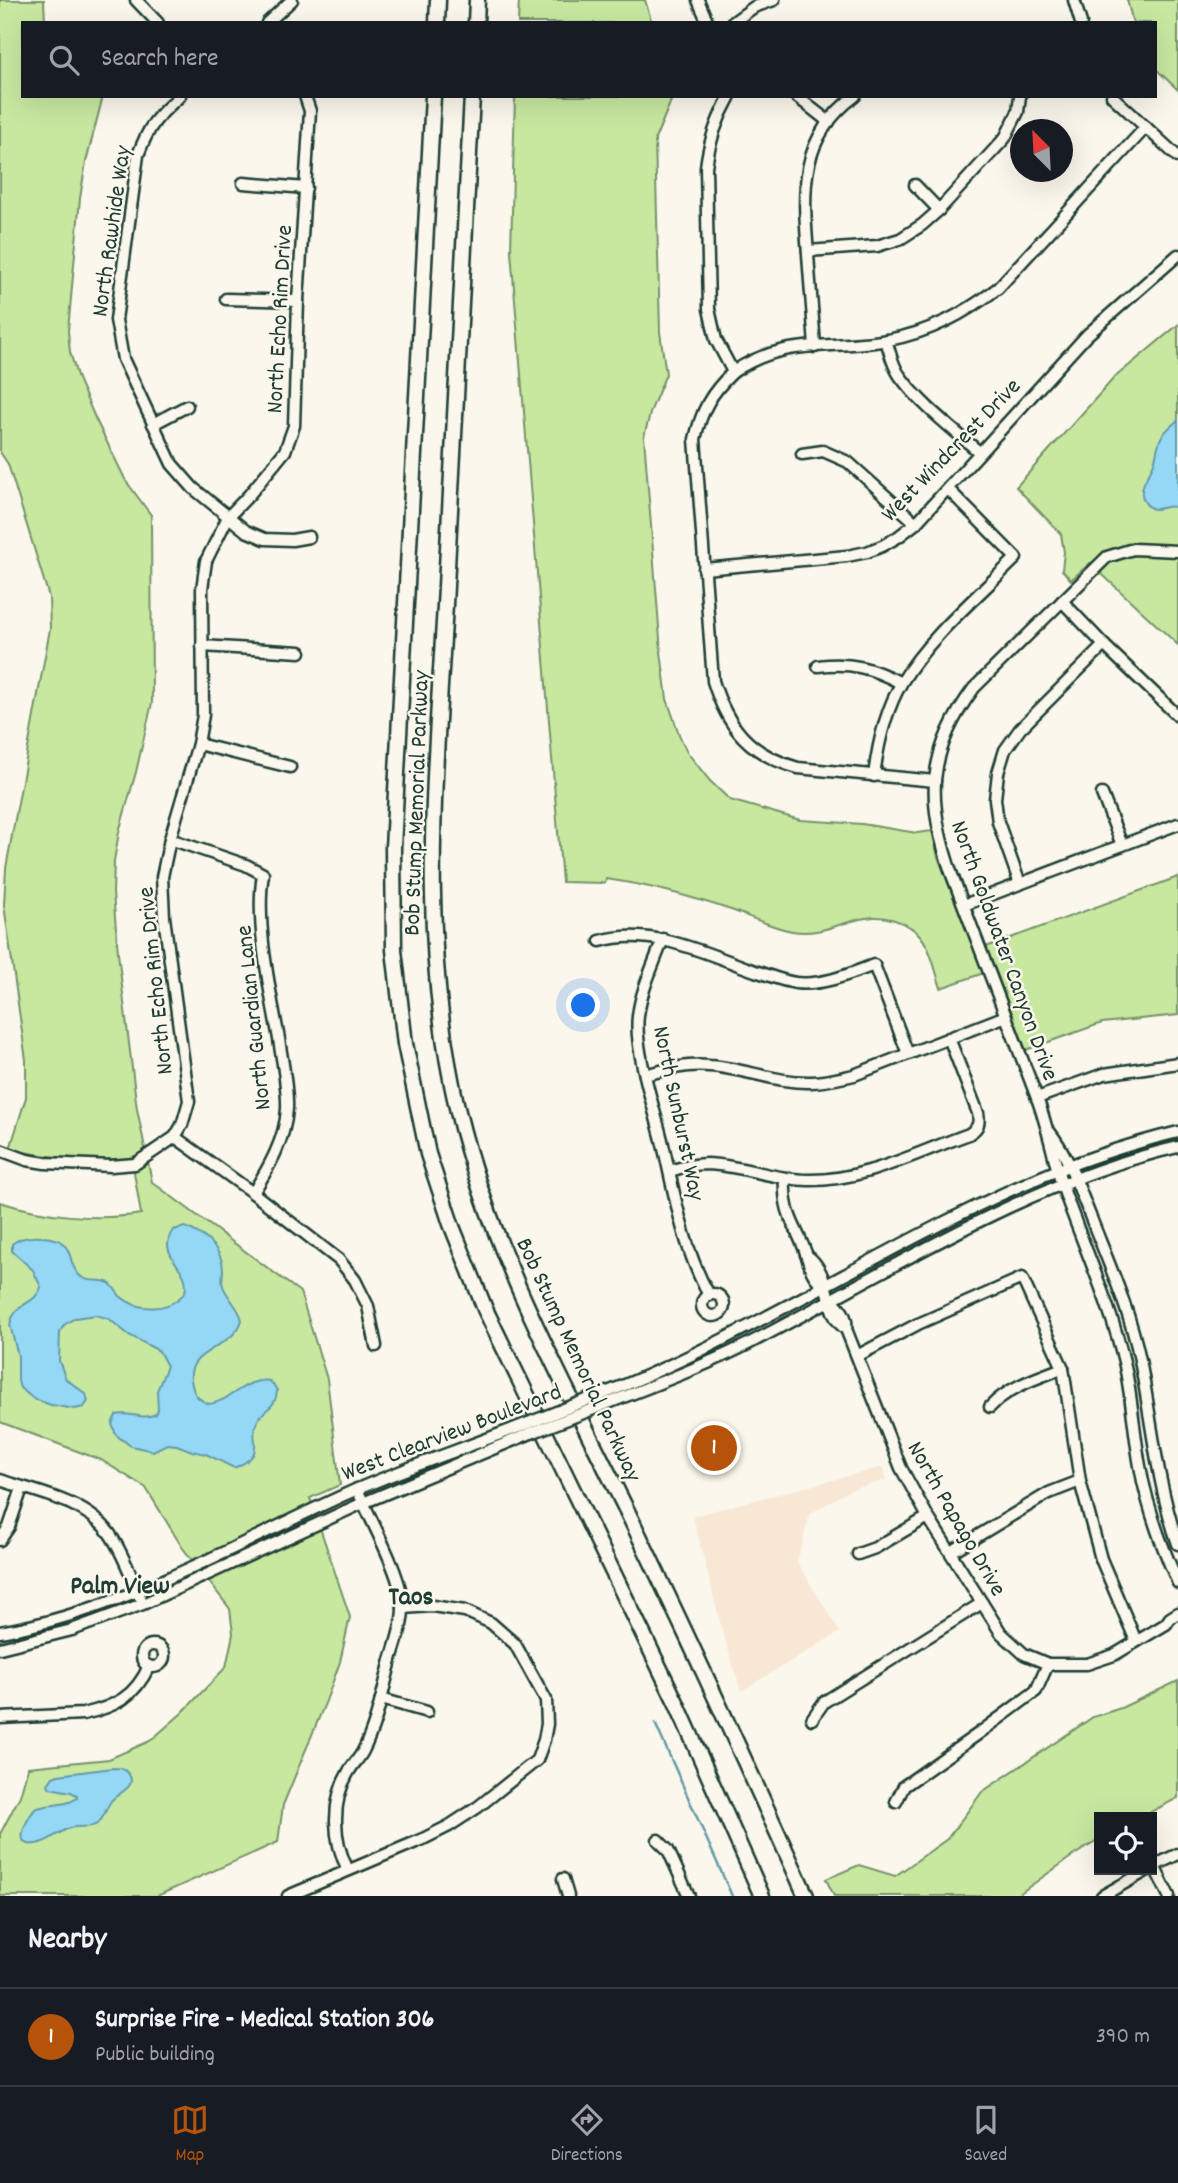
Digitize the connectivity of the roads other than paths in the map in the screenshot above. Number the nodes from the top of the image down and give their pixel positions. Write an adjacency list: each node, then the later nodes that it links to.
1 (292, 0): 9 (street)
2 (438, 0): 10 (highway)
3 (477, 0): 11 (highway)
4 (698, 0): 12 (street)
5 (774, 0): 13 (street)
6 (1074, 0): 14 (street)
7 (142, 2): 8 (street)
8 (156, 21)
9 (269, 21)
10 (437, 21)
11 (476, 21)
12 (707, 21)
13 (735, 21)
14 (1080, 21)
15 (178, 98): 39 (street, North Rawhide Way)
16 (306, 98): 29 (street, North Echo Rim Drive)
17 (433, 98): 130 (highway, Bob Stump Memorial Parkway)
18 (472, 98): 131 (highway, Bob Stump Memorial Parkway)
19 (729, 98): 37 (street)
20 (799, 98): 24 (street)
21 (853, 98): 24 (street)
22 (1020, 98): 30 (street)
23 (1113, 98): 25 (street)
24 (829, 122): 31 (street)
25 (1146, 127): 26 (street); 35 (street)
26 (1178, 157)
27 (243, 183): 29 (street)
28 (915, 186): 30 (street)
29 (306, 188): 34 (street, North Echo Rim Drive)
30 (939, 210): 31 (street)
31 (808, 251): 36 (street)
32 (1178, 256): 40 (street, West Windcrest Drive)
33 (226, 299): 34 (street)
34 (298, 301): 43 (street, North Echo Rim Drive)
35 (886, 340): 36 (street); 40 (street)
36 (815, 346): 37 (street)
37 (733, 372): 47 (street)
38 (187, 406): 39 (street)
39 (153, 424): 43 (street, North Rawhide Way)
40 (979, 453): 42 (street, West Windcrest Drive)
41 (802, 454): 44 (street)
42 (948, 489): 44 (street, West Windcrest Drive); 53 (street)
43 (228, 517): 45 (street, North Rawhide Way); 50 (street, North Echo Rim Drive)
44 (916, 523): 47 (street, West Windcrest Drive)
45 (309, 537)
46 (1178, 551): 48 (street, North Goldwater Canyon Drive)
47 (704, 569): 57 (street)
48 (1062, 601): 49 (street); 58 (street, North Goldwater Canyon Drive)
49 (1104, 645): 54 (street); 63 (street)
50 (202, 646): 51 (street); 55 (street, North Echo Rim Drive)
51 (300, 652)
52 (818, 666): 53 (street)
53 (901, 683): 57 (street)
54 (1178, 716)
55 (198, 744): 56 (street); 61 (street, North Echo Rim Drive)
56 (290, 768)
57 (874, 776): 58 (street)
58 (935, 781): 64 (street, North Goldwater Canyon Drive)
59 (1102, 794): 62 (street)
60 (1178, 824): 62 (street)
61 (170, 839): 74 (street, North Echo Rim Drive); 82 (street, North Guardian Lane)
62 (1122, 845): 63 (street)
63 (1020, 884): 64 (street)
64 (964, 905): 67 (street, North Goldwater Canyon Drive)
65 (663, 939): 66 (street); 69 (street); 71 (street, North Sunburst Way)
66 (600, 941)
67 (1006, 1016): 68 (street); 72 (street, North Goldwater Canyon Drive)
68 (950, 1038): 69 (street); 79 (street)
69 (908, 1054): 71 (street)
70 (1178, 1063): 72 (street)
71 (645, 1074): 78 (street, North Sunburst Way)
72 (1037, 1098): 77 (street, North Goldwater Canyon Drive)
73 (1178, 1132): 77 (street, West Clearview Boulevard)
74 (175, 1137): 76 (street); 82 (street)
75 (1178, 1147): 80 (street, West Clearview Boulevard)
76 (0, 1150)
77 (1064, 1168): 80 (street, North Goldwater Canyon Drive); 81 (street, North Goldwater Canyon Drive); 83 (street, West Clearview Boulevard)
78 (670, 1171): 79 (street); 84 (street, North Sunburst Way)
79 (785, 1179): 83 (street, North Papago Drive)
80 (1075, 1180): 81 (street, West Clearview Boulevard); 99 (street, North Goldwater Canyon Drive)
81 (1062, 1185): 85 (street, West Clearview Boulevard); 102 (street, North Goldwater Canyon Drive)
82 (253, 1193): 86 (street)
83 (824, 1286): 85 (street, North Papago Drive); 89 (street, West Clearview Boulevard)
84 (709, 1295)
85 (831, 1299): 87 (street, North Papago Drive); 89 (street, West Clearview Boulevard)
86 (376, 1346)
87 (857, 1356): 88 (street); 97 (street, North Papago Drive)
88 (1063, 1368): 90 (street); 93 (street)
89 (589, 1405): 91 (street, West Clearview Boulevard, bridge)
90 (990, 1407)
91 (529, 1429): 95 (street, West Clearview Boulevard); 96 (street, West Clearview Boulevard)
92 (0, 1480): 94 (street)
93 (1080, 1481): 100 (street); 111 (street)
94 (22, 1488): 98 (street); 103 (street)
95 (356, 1489): 96 (street); 103 (street, West Clearview Boulevard)
96 (363, 1503): 105 (street, West Clearview Boulevard); 106 (street)
97 (928, 1517): 100 (street, North Papago Drive); 101 (street)
98 (0, 1539)
99 (1178, 1544)
100 (951, 1552): 104 (street, North Papago Drive)
101 (858, 1554)
102 (1178, 1583)
103 (138, 1592): 105 (street); 110 (street, West Clearview Boulevard)
104 (982, 1603): 113 (street, North Papago Drive); 118 (street)
105 (144, 1604): 112 (street, West Clearview Boulevard)
106 (403, 1608): 115 (street); 123 (street)
107 (1178, 1613): 109 (street)
108 (1178, 1623): 109 (street)
109 (1166, 1624): 111 (street)
110 (0, 1632)
111 (1136, 1641): 113 (street)
112 (0, 1648)
113 (1048, 1664): 119 (street)
114 (149, 1667): 117 (street)
115 (381, 1699): 116 (street); 123 (street)
116 (427, 1712)
117 (0, 1718)
118 (812, 1719)
119 (896, 1802)
120 (659, 1840): 129 (street)
121 (1178, 1854): 122 (street)
122 (1157, 1865)
123 (348, 1870): 127 (street)
124 (1139, 1875): 132 (street)
125 (1156, 1875): 133 (street)
126 (563, 1879): 128 (street)
127 (288, 1896)
128 (568, 1896)
129 (689, 1896)
130 (762, 1896)
131 (806, 1896)
132 (1102, 1896)
133 (1169, 1896)

